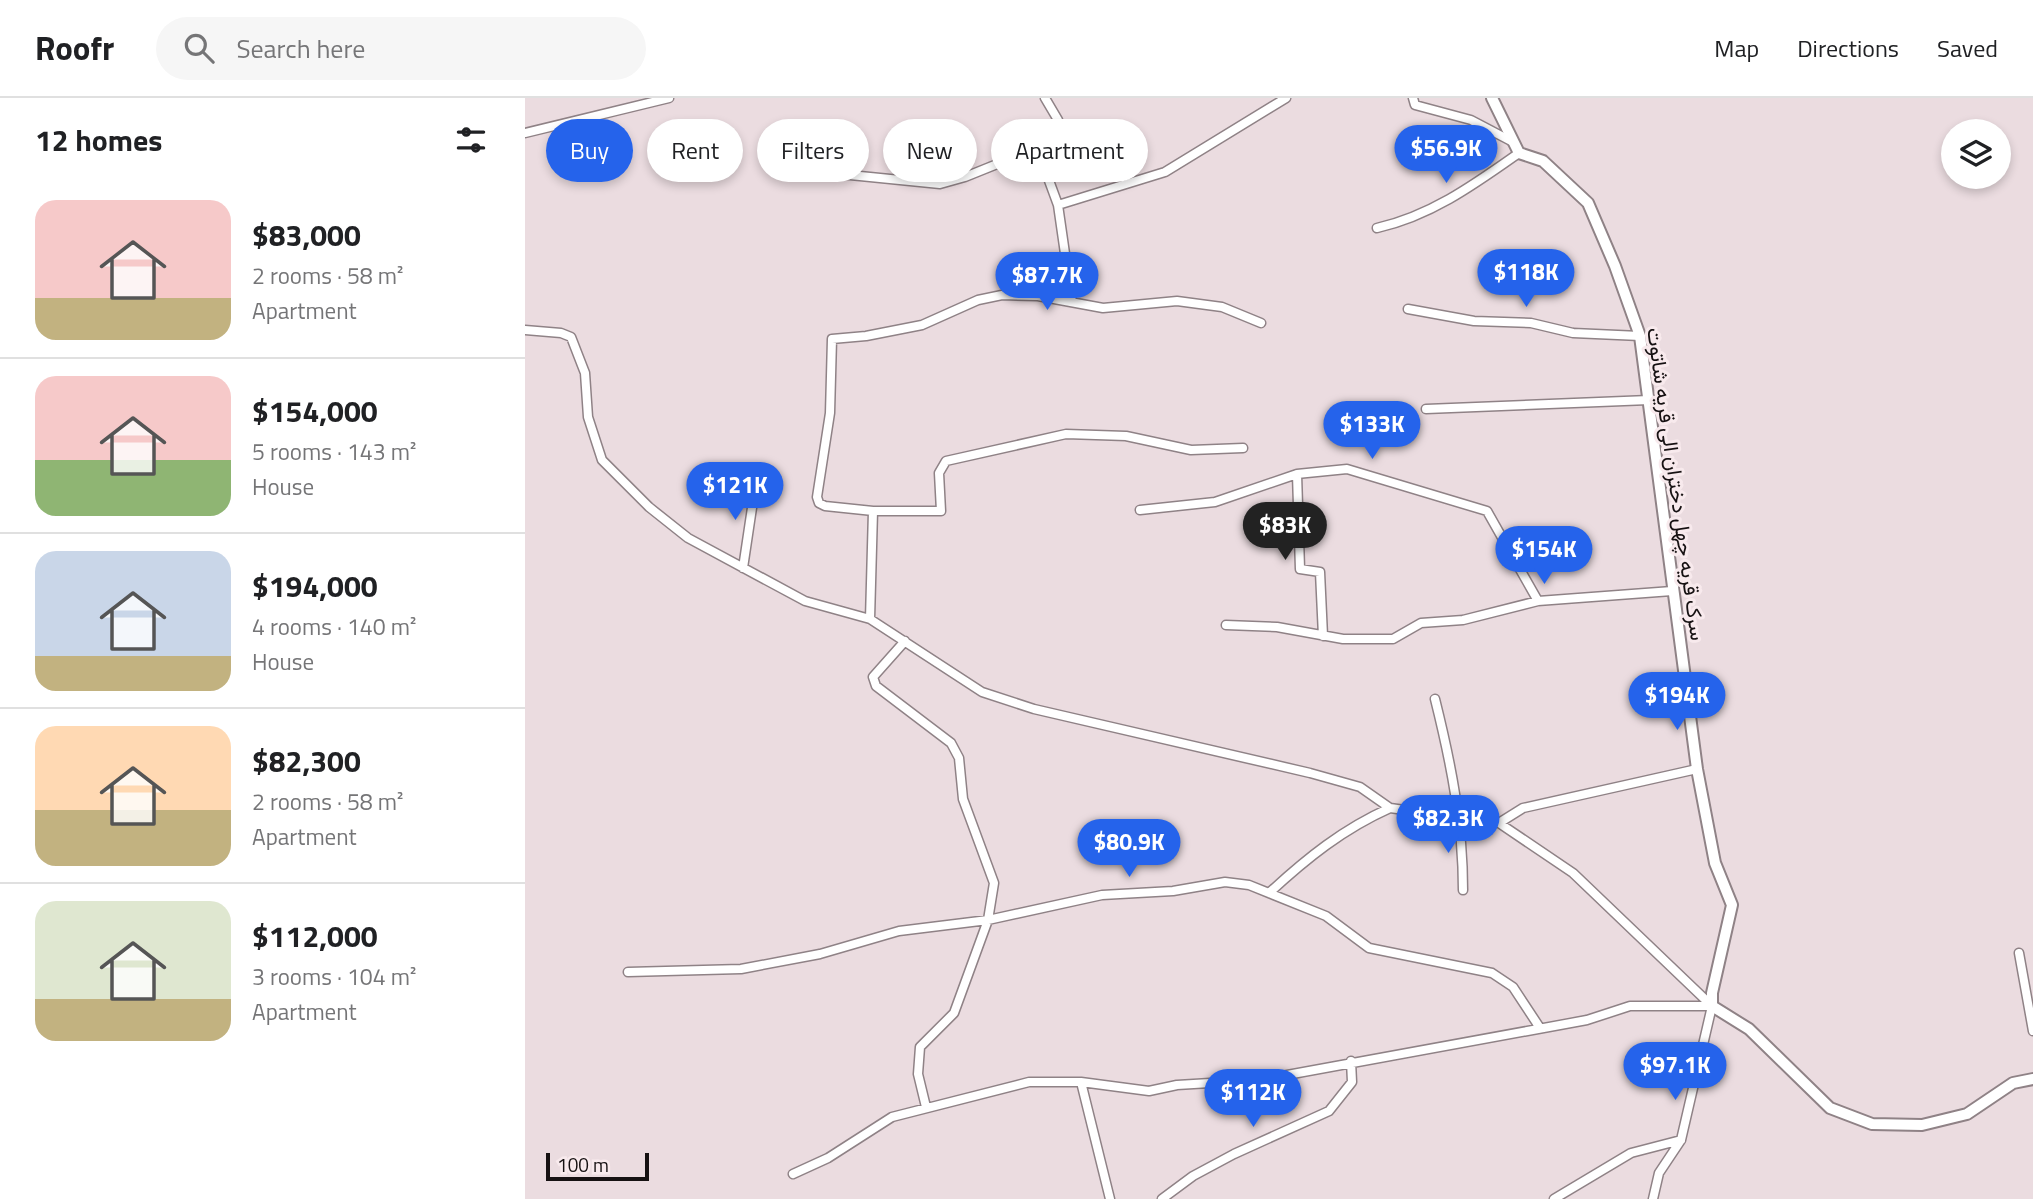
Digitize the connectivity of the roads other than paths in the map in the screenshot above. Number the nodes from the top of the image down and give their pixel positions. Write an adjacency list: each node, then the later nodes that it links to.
1 (669, 98): 7 (street)
2 (1045, 98): 6 (street)
3 (1286, 98): 13 (street)
4 (1413, 98): 8 (street)
5 (1492, 98): 8 (street)
6 (1057, 119)
7 (525, 133)
8 (1511, 141): 9 (street)
9 (1519, 153): 14 (street); 19 (street, سرک قریه چهل دختران الی قریه شاتوت)
10 (991, 167): 11 (street)
11 (869, 177)
12 (1049, 182): 13 (street)
13 (1058, 205): 15 (street)
14 (1377, 228)
15 (1072, 302): 17 (street); 26 (street)
16 (1408, 309): 19 (street)
17 (1261, 323)
18 (525, 330): 27 (street)
19 (1640, 336): 20 (street, سرک قریه چهل دختران الی قریه شاتوت)
20 (1649, 400): 21 (street); 28 (street, سرک قریه چهل دختران الی قریه شاتوت)
21 (1426, 409)
22 (1243, 448): 26 (street)
23 (1297, 474): 25 (street); 29 (street); 32 (street)
24 (757, 481): 27 (street)
25 (1140, 510)
26 (873, 511): 30 (street)
27 (743, 568): 30 (street)
28 (1672, 591): 29 (street); 35 (street, سرک قریه چهل دختران الی قریه شاتوت)
29 (1538, 601): 32 (street)
30 (870, 620): 33 (street)
31 (1226, 625): 32 (street)
32 (1323, 636)
33 (905, 641): 36 (street); 41 (street)
34 (1435, 699): 37 (street)
35 (1697, 769): 38 (street); 44 (street, سرک قریه چهل دختران الی قریه شاتوت)
36 (1390, 808): 37 (street); 40 (street)
37 (1460, 818): 38 (street); 39 (street)
38 (1499, 823): 44 (street)
39 (1462, 890)
40 (1269, 892): 41 (street); 45 (street)
41 (988, 920): 43 (street); 50 (street)
42 (2019, 953): 46 (street)
43 (628, 972)
44 (1712, 1006): 45 (street); 48 (street); 51 (street)
45 (1541, 1028): 47 (street)
46 (2033, 1031)
47 (1351, 1061): 49 (street); 54 (street)
48 (2033, 1079)
49 (1081, 1082): 50 (street); 53 (street)
50 (926, 1107): 52 (street)
51 (1681, 1140): 55 (street); 56 (street)
52 (793, 1174)
53 (1110, 1199)
54 (1162, 1199)
55 (1554, 1199)
56 (1653, 1199)

